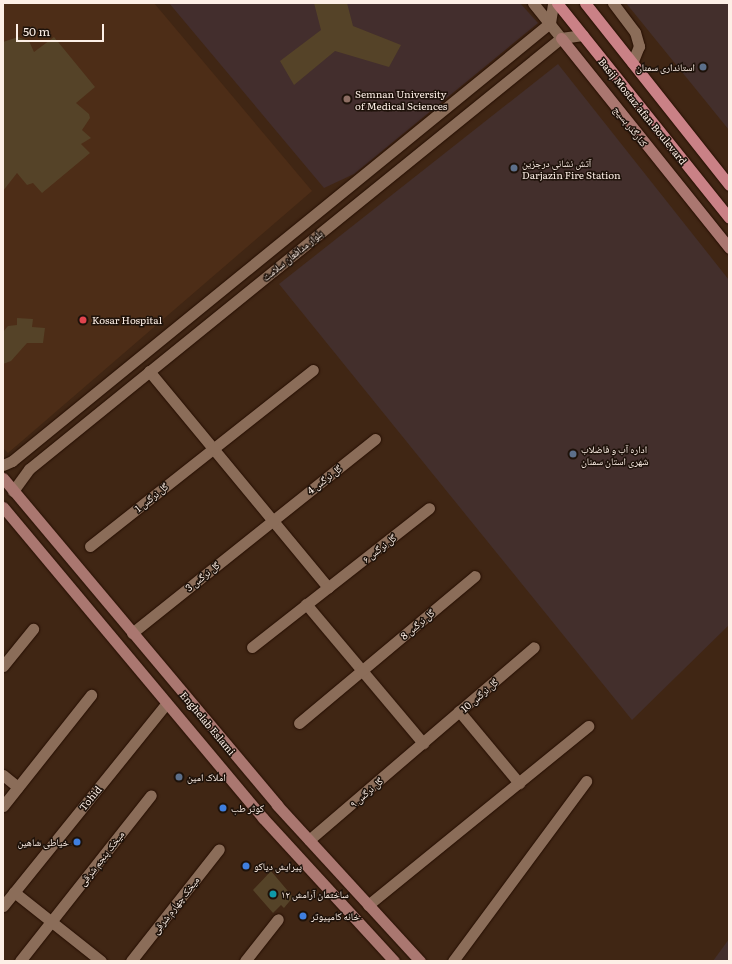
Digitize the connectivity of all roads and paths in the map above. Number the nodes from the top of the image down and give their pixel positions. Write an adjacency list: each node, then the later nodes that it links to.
1 (533, 3): 6 (street, کنارگذر بسیج)
2 (553, 3): 6 (street)
3 (557, 3): 7 (main road, Basij Mostaz'afan Boulevard)
4 (585, 3): 11 (main road, Basij Mostaz'afan Boulevard)
5 (613, 3): 11 (street)
6 (550, 23): 8 (street, کنارگذر بسیج); 9 (street, بلوار مدافعان سلامت)
7 (582, 35): 8 (street); 15 (main road, Basij Mostaz'afan Boulevard)
8 (562, 38): 10 (street, بلوار مدافعان سلامت); 18 (main road, کنارگذر بسیج)
9 (529, 40): 10 (street); 16 (street, بلوار مدافعان سلامت)
10 (542, 54): 17 (street, بلوار مدافعان سلامت)
11 (632, 63): 12 (main road, Basij Mostaz'afan Boulevard)
12 (708, 159): 13 (main road); 14 (main road, Basij Mostaz'afan Boulevard)
13 (729, 178)
14 (729, 185)
15 (729, 218)
16 (299, 228): 17 (street); 19 (street, بلوار مدافعان سلامت)
17 (310, 241): 20 (street, بلوار مدافعان سلامت)
18 (729, 248)
19 (272, 250): 20 (street); 25 (street, بلوار مدافعان سلامت)
20 (282, 263): 22 (street, بلوار مدافعان سلامت)
21 (313, 370): 24 (street, گل نرگس 1)
22 (149, 371): 24 (street); 27 (street, بلوار مدافعان سلامت)
23 (375, 439): 32 (street, گل نرگس 4)
24 (213, 448): 32 (street); 33 (street, گل نرگس 1)
25 (18, 456): 26 (street, بلوار مدافعان سلامت); 27 (street)
26 (3, 465)
27 (29, 469): 29 (street, بلوار مدافعان سلامت)
28 (3, 478): 29 (main road, Enghelab Eslami)
29 (13, 491): 36 (main road, Enghelab Eslami)
30 (3, 507): 38 (main road, Enghelab Eslami)
31 (429, 508): 35 (street, گل نرگس ۶)
32 (272, 520): 35 (street); 40 (street, گل نرگس 3)
33 (90, 546)
34 (475, 576): 44 (street, گل نرگس 8)
35 (328, 587): 37 (street, گل نرگس ۶)
36 (98, 592): 38 (main road); 40 (main road, Enghelab Eslami)
37 (306, 604): 41 (street, گل نرگس ۶); 44 (street)
38 (84, 606): 46 (main road, Enghelab Eslami)
39 (33, 629): 43 (street)
40 (132, 633): 57 (main road, Enghelab Eslami)
41 (252, 647)
42 (534, 647): 47 (street, گل نرگس 10)
43 (3, 666)
44 (360, 671): 48 (street, گل نرگس 8); 50 (street)
45 (91, 694): 54 (street)
46 (166, 704): 58 (main road, Enghelab Eslami); 61 (street, Tohid)
47 (459, 711): 50 (street, گل نرگس 10); 53 (street)
48 (299, 723)
49 (588, 726): 53 (street)
50 (423, 743): 59 (street, گل نرگس ۹)
51 (3, 776): 54 (street)
52 (586, 781): 73 (street)
53 (519, 783): 63 (street)
54 (18, 787): 56 (street)
55 (151, 795): 66 (street, میخک پنجم شرقی)
56 (3, 806)
57 (277, 806): 58 (main road); 59 (main road, Enghelab Eslami)
58 (263, 818): 71 (main road, Enghelab Eslami)
59 (309, 840): 63 (main road, Enghelab Eslami)
60 (220, 849): 69 (street, میخک چهارم شرقی)
61 (14, 892): 62 (street, Tohid); 64 (street, Tohid); 66 (street)
62 (3, 897)
63 (368, 905): 72 (main road, Enghelab Eslami)
64 (3, 906)
65 (278, 919): 70 (street)
66 (51, 921): 67 (street, میخک پنجم شرقی); 68 (street)
67 (20, 961)
68 (102, 961)
69 (130, 961)
70 (245, 961)
71 (394, 961)
72 (420, 961)
73 (453, 961)

